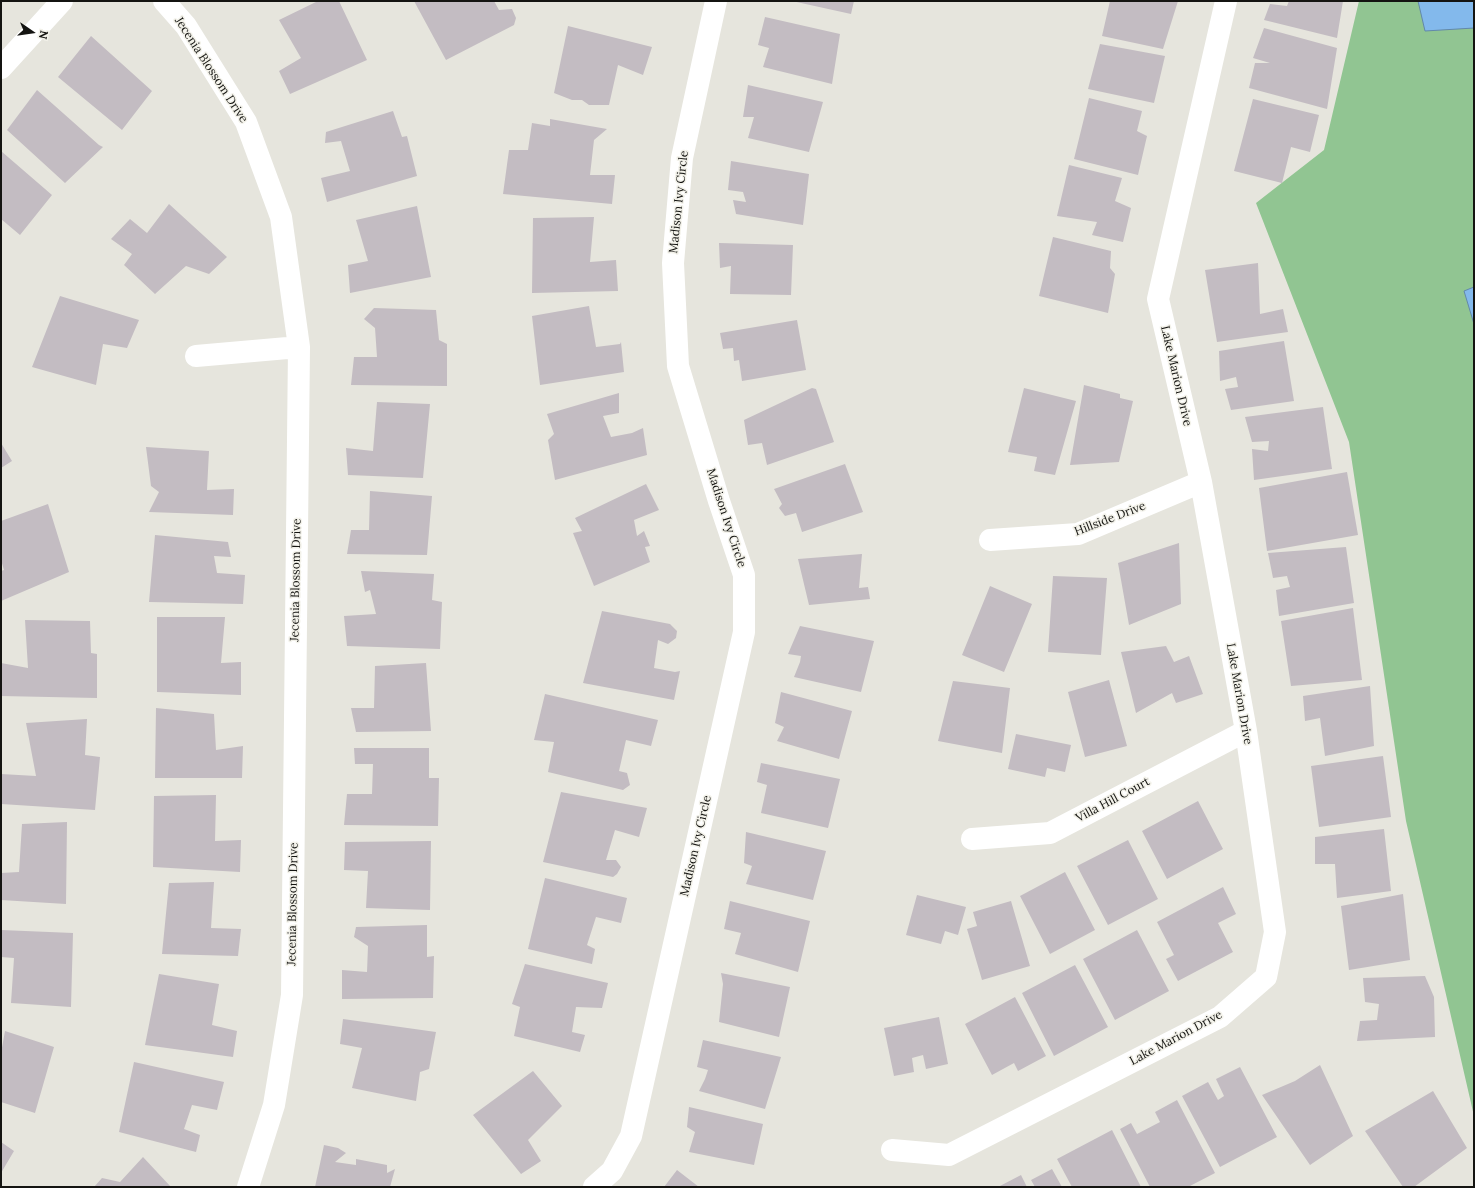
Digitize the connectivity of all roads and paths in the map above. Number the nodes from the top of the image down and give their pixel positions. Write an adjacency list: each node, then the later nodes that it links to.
1 (62, 1): 5 (street)
2 (164, 1): 6 (street, Jecenia Blossom Drive)
3 (716, 1): 14 (street, Madison Ivy Circle)
4 (1226, 1): 8 (street, Lake Marion Drive)
5 (1, 68)
6 (299, 347): 7 (street); 13 (street, Jecenia Blossom Drive)
7 (196, 356)
8 (1201, 482): 9 (street, Hillside Drive); 10 (street, Lake Marion Drive)
9 (990, 540)
10 (1246, 731): 11 (street, Villa Hill Court); 12 (street, Lake Marion Drive)
11 (972, 839)
12 (892, 1150)
13 (248, 1187)
14 (594, 1187)

